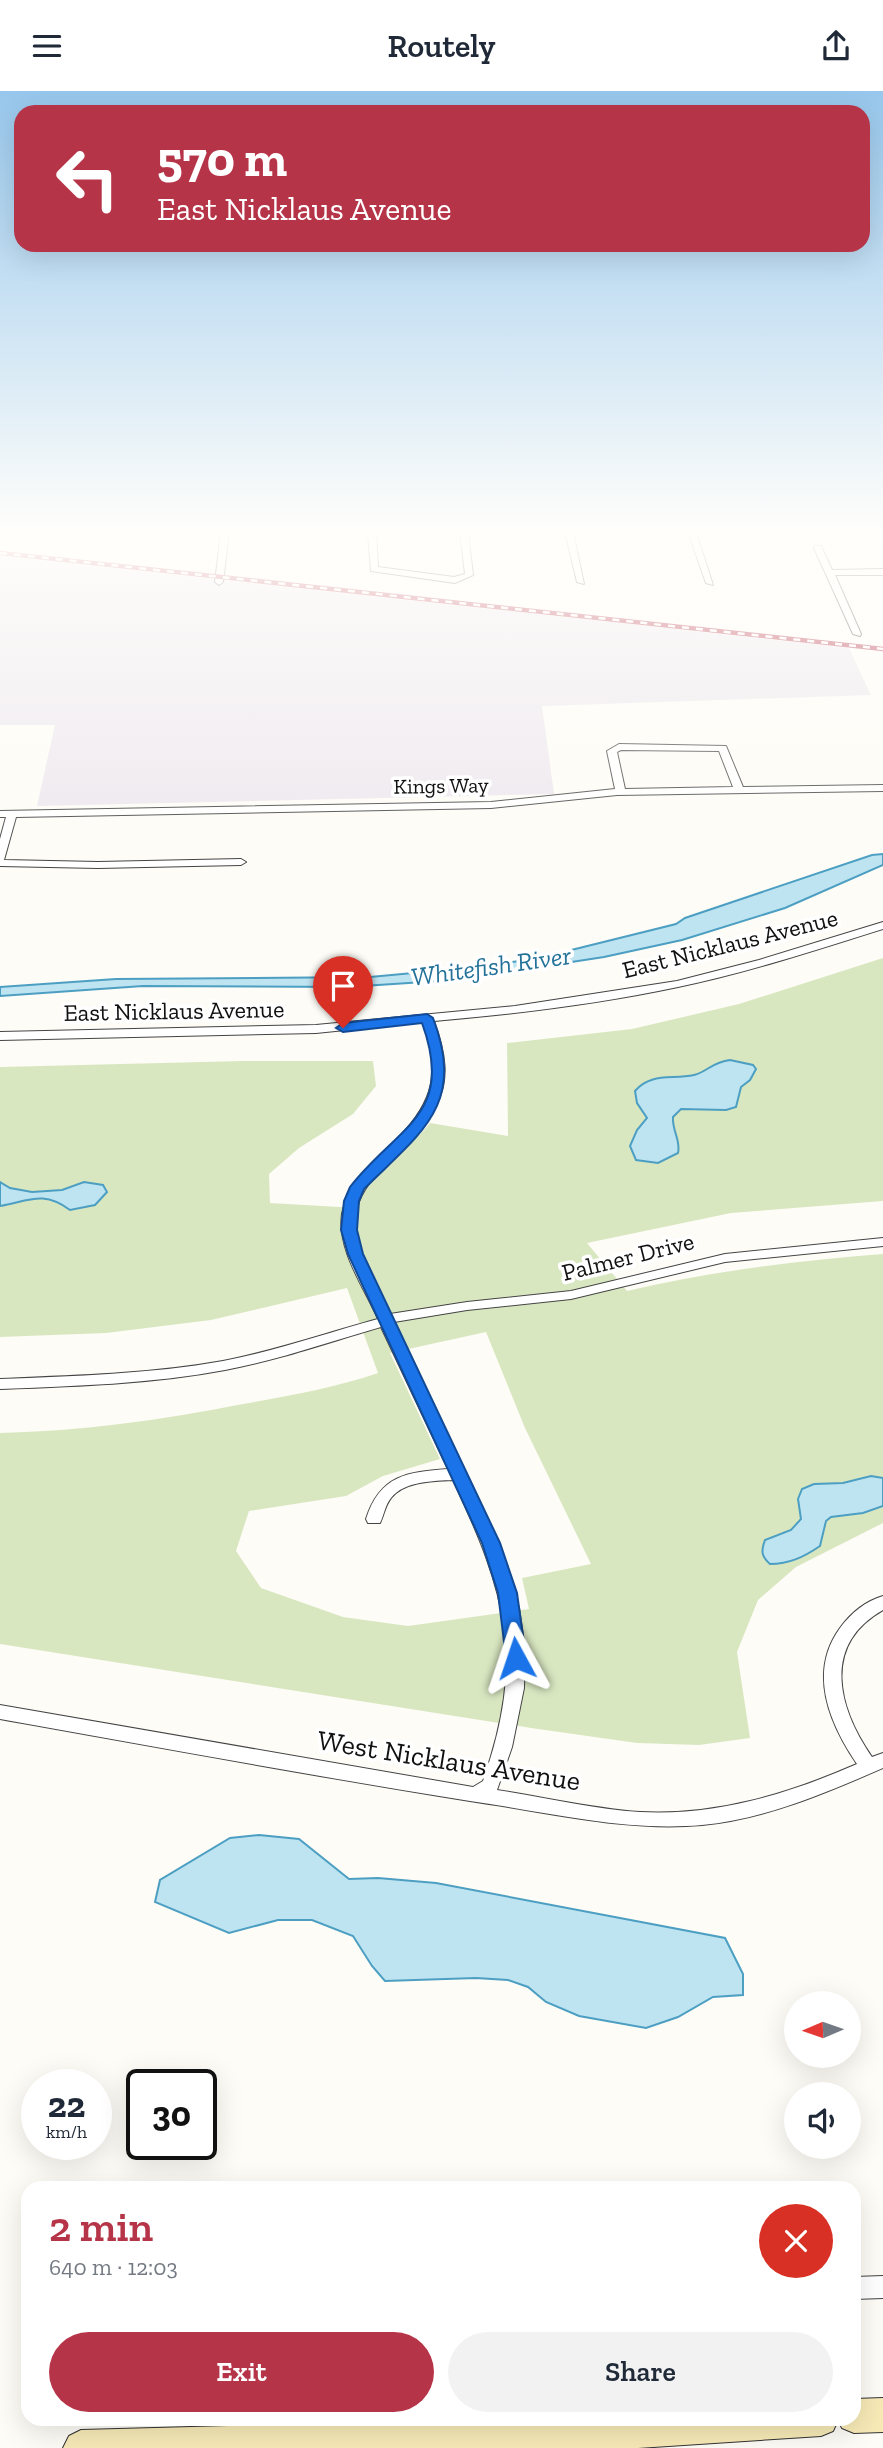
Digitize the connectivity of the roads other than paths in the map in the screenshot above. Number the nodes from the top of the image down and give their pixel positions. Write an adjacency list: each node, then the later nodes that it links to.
1 (883, 788): 2 (street, Kings Way)
2 (738, 790): 3 (street, Kings Way); 3 (street)
3 (621, 792): 5 (street, Kings Way)
4 (0, 814): 5 (street, Kings Way)
5 (12, 814): 6 (street)
6 (0, 858)
7 (241, 862): 8 (street)
8 (0, 863)
9 (883, 925): 10 (street, East Nicklaus Avenue)
10 (427, 1018): 11 (street, East Nicklaus Avenue); 13 (street)
11 (0, 1036)
12 (883, 1242): 13 (street, Palmer Drive)
13 (385, 1320): 14 (street, Palmer Drive); 15 (street)
14 (0, 1384)
15 (458, 1474): 16 (street); 20 (street)
16 (373, 1519)
17 (883, 1602): 19 (street)
18 (0, 1712): 20 (street, West Nicklaus Avenue)
19 (876, 1763): 20 (street, West Nicklaus Avenue)
20 (476, 1794)
21 (883, 2287): 22 (street)
22 (861, 2288)
23 (883, 2414): 24 (main road)
24 (861, 2416)
25 (709, 2426): 26 (main road)
26 (597, 2433): 27 (main road)
27 (81, 2448)

